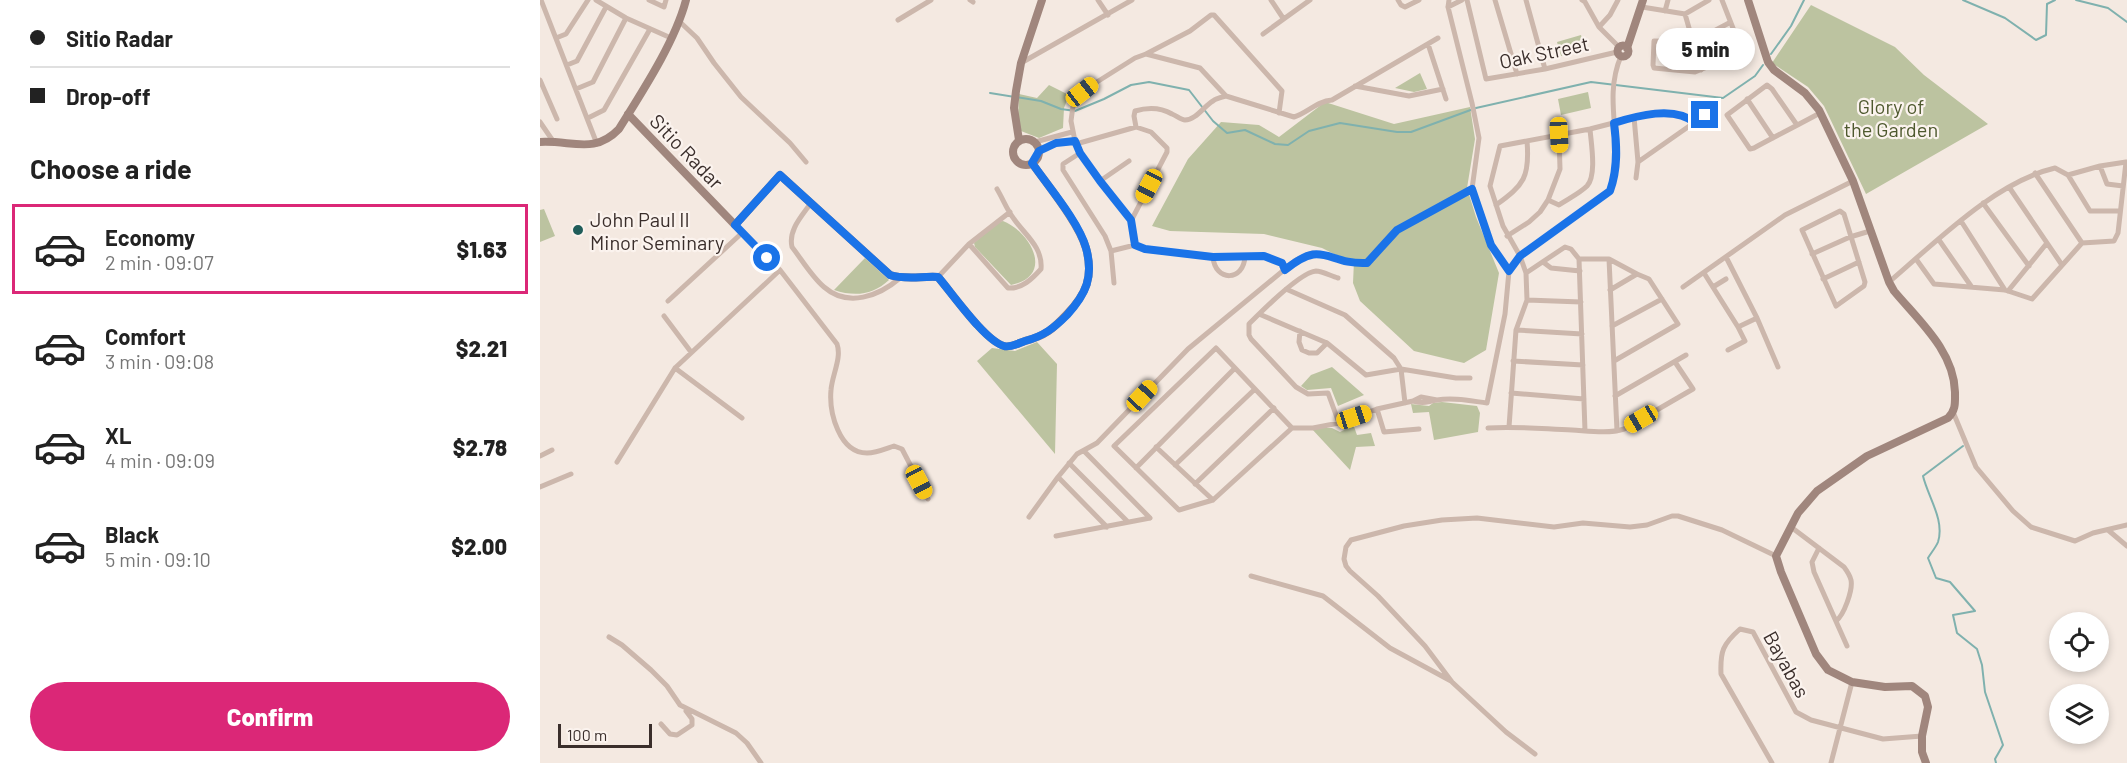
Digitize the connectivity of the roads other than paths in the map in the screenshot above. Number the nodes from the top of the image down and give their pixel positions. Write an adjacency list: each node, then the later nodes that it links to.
1 (541, 0): 40 (street)
2 (588, 0): 40 (street)
3 (596, 0): 27 (street)
4 (649, 0): 5 (street)
5 (666, 0)
6 (686, 0): 35 (street)
7 (932, 0): 34 (street)
8 (1042, 0): 47 (street)
9 (1098, 0): 31 (street)
10 (1132, 0): 31 (street)
11 (1271, 0): 33 (street)
12 (1310, 0): 33 (street)
13 (1398, 0): 14 (street)
14 (1419, 0)
15 (1449, 0): 28 (street)
16 (1462, 0): 28 (street)
17 (1467, 0): 51 (street, Oak Street)
18 (1495, 0): 51 (street)
19 (1526, 0): 49 (street)
20 (1618, 0): 37 (street)
21 (1668, 0): 29 (street)
22 (1709, 0): 30 (street)
23 (1722, 0): 36 (street)
24 (1748, 0): 61 (street)
25 (1585, 1): 37 (street)
26 (1642, 4): 29 (street); 45 (street)
27 (606, 7): 32 (street); 48 (street)
28 (1448, 7): 97 (street)
29 (1665, 11): 30 (street)
30 (1685, 14): 43 (street)
31 (1108, 15): 47 (street)
32 (626, 18): 38 (street); 54 (street)
33 (1283, 18): 39 (street)
34 (898, 20)
35 (680, 22): 41 (street); 85 (street)
36 (1729, 23): 43 (street); 50 (street)
37 (1599, 27): 45 (street)
38 (650, 29): 41 (street); 64 (street)
39 (1263, 34)
40 (556, 38): 48 (street)
41 (671, 38): 62 (street)
42 (1438, 38): 44 (street)
43 (1693, 42): 50 (street); 50 (street)
44 (1428, 44): 53 (street); 55 (street)
45 (1621, 51): 49 (street, Oak Street); 67 (street)
46 (1146, 54): 56 (street); 60 (street); 72 (street)
47 (1021, 63): 75 (street)
48 (567, 65): 54 (street)
49 (1545, 69): 51 (street, Oak Street)
50 (1701, 70)
51 (1516, 74)
52 (540, 80): 65 (street)
53 (1355, 86): 55 (street); 60 (street)
54 (576, 89): 64 (street)
55 (1443, 89): 57 (street)
56 (1226, 96): 60 (street); 70 (street)
57 (1446, 99)
58 (1747, 99): 69 (street); 74 (street); 74 (street)
59 (1715, 108): 68 (street)
60 (1279, 113)
61 (1820, 113): 69 (street); 93 (street)
62 (628, 114): 81 (street); 106 (street, Sitio Radar)
63 (1634, 117): 67 (street); 68 (street); 86 (street)
64 (588, 118): 81 (street)
65 (557, 119)
66 (540, 122): 77 (street)
67 (1614, 123): 71 (street); 119 (street)
68 (1695, 123): 86 (street)
69 (1797, 125): 74 (street)
70 (1136, 127): 80 (street); 104 (street)
71 (1590, 129): 73 (street); 98 (street)
72 (1072, 132): 79 (street); 80 (street)
73 (1559, 135): 78 (street); 98 (street)
74 (1773, 138)
75 (1019, 140): 79 (street); 87 (street)
76 (540, 141): 77 (street)
77 (553, 141): 81 (street)
78 (1527, 141): 101 (street); 101 (street)
79 (1035, 142): 82 (street)
80 (1076, 142): 82 (street); 83 (street)
81 (597, 144)
82 (1039, 151): 87 (street)
83 (1080, 153): 92 (street); 116 (street)
84 (1129, 161): 92 (street)
85 (806, 162)
86 (1638, 162): 91 (street)
87 (1032, 163): 136 (street)
88 (2100, 166): 90 (street); 94 (street); 94 (street)
89 (2035, 173): 90 (street); 95 (street); 113 (street)
90 (2068, 175): 102 (street)
91 (1636, 178)
92 (1100, 181): 104 (street)
93 (1853, 181): 107 (street); 121 (street)
94 (2123, 186): 102 (street)
95 (2009, 187): 100 (street); 112 (street)
96 (998, 189): 103 (street)
97 (1472, 189): 130 (street); 131 (street)
98 (1548, 200): 109 (street)
99 (811, 203): 106 (street); 137 (street); 137 (street)
100 (1983, 203): 105 (street); 128 (street)
101 (1496, 205): 109 (street)
102 (2120, 211): 113 (street)
103 (1010, 212): 114 (street); 114 (street)
104 (1131, 220): 115 (street)
105 (1961, 221): 111 (street); 148 (street)
106 (735, 225): 108 (street, Sitio Radar)
107 (1870, 231): 110 (street); 141 (street)
108 (743, 232): 129 (street, Sitio Radar); 151 (street)
109 (1507, 236): 119 (street)
110 (1851, 237): 117 (street); 117 (street); 126 (street)
111 (1939, 240): 124 (street); 143 (street)
112 (2047, 243): 127 (street); 128 (street)
113 (2082, 243): 127 (street)
114 (969, 244): 136 (street)
115 (1135, 245): 116 (street); 120 (street)
116 (1111, 251): 142 (street)
117 (1812, 254): 140 (street)
118 (1245, 256): 120 (street); 120 (street); 130 (street)
119 (1520, 256): 131 (street); 133 (street)
120 (1213, 257)
121 (1726, 257): 134 (street); 155 (street)
122 (1580, 259): 123 (street); 125 (street); 132 (street)
123 (1609, 259): 135 (street); 147 (street)
124 (1916, 259): 141 (street); 143 (street)
125 (1543, 262): 132 (street); 133 (street)
126 (1859, 262): 140 (street); 140 (street)
127 (2062, 265): 148 (street)
128 (2029, 266): 148 (street)
129 (780, 270): 163 (street); 202 (street, Sitio Radar)
130 (1285, 270): 192 (street)
131 (1509, 271): 178 (street)
132 (1580, 271): 152 (street)
133 (1526, 273): 150 (street)
134 (1704, 273): 144 (street); 145 (street)
135 (1637, 274): 147 (street); 149 (street)
136 (938, 277): 137 (street)
137 (900, 278)
138 (1338, 278): 146 (street)
139 (1726, 279): 145 (street)
140 (1823, 279)
141 (1889, 282): 181 (street)
142 (1114, 283)
143 (1971, 286): 148 (street)
144 (1683, 287)
145 (1713, 287): 157 (street)
146 (1286, 290): 153 (street); 172 (street)
147 (1610, 290): 156 (street)
148 (2007, 291)
149 (1662, 299): 156 (street); 166 (street)
150 (1527, 300): 152 (street); 158 (street)
151 (668, 301)
152 (1581, 302): 160 (street)
153 (1259, 314): 159 (street); 183 (street)
154 (664, 316): 163 (street)
155 (1757, 318): 157 (street); 169 (street)
156 (1612, 326): 166 (street)
157 (1738, 327): 162 (street)
158 (1516, 330): 160 (street); 165 (street)
159 (1300, 332): 161 (street); 161 (street)
160 (1582, 334): 168 (street)
161 (1327, 343): 172 (street)
162 (1728, 350)
163 (691, 352): 170 (street)
164 (1686, 355): 167 (street)
165 (1513, 361): 168 (street); 175 (street)
166 (1614, 361): 176 (street)
167 (1675, 362): 176 (street); 189 (street)
168 (1583, 365): 177 (street)
169 (1778, 367)
170 (675, 368): 182 (street); 194 (street)
171 (1235, 368): 174 (street); 190 (street); 197 (street)
172 (1401, 369): 173 (street); 178 (street)
173 (1470, 378)
174 (1255, 389): 179 (street); 196 (street)
175 (1511, 393): 177 (street); 184 (street)
176 (1615, 396): 189 (street)
177 (1584, 399): 188 (street)
178 (1405, 403): 180 (street)
179 (1274, 408): 185 (street); 200 (street)
180 (1377, 409): 183 (street); 187 (street)
181 (1953, 412): 208 (street); 209 (street)
182 (742, 418)
183 (1340, 423): 185 (street)
184 (1509, 427): 186 (street); 188 (street)
185 (1292, 428): 203 (street)
186 (1488, 428)
187 (1419, 429)
188 (1585, 431): 189 (street)
189 (1617, 431)
190 (1156, 447): 196 (street); 197 (street)
191 (552, 450): 193 (street)
192 (1084, 451): 195 (street); 205 (street)
193 (540, 456)
194 (617, 462)
195 (1069, 463): 199 (street); 205 (street)
196 (1175, 465): 200 (street)
197 (1136, 468): 203 (street)
198 (571, 474): 201 (street)
199 (1058, 477): 204 (street); 207 (street)
200 (1195, 484): 203 (street)
201 (540, 488)
202 (928, 499)
203 (1213, 501)
204 (1029, 517)
205 (1128, 522): 207 (street)
206 (2127, 525): 209 (street)
207 (1107, 527): 210 (street)
208 (1791, 527): 212 (street); 213 (street)
209 (2108, 530): 211 (street)
210 (1056, 536)
211 (2127, 546)
212 (1819, 548): 215 (street); 215 (street)
213 (1776, 556): 218 (street); 219 (street)
214 (1251, 576): 219 (street)
215 (1836, 621): 217 (street)
216 (609, 637): 220 (street)
217 (1847, 646)
218 (1852, 681): 222 (street); 223 (street)
219 (1452, 682): 224 (street)
220 (680, 705): 221 (street); 226 (street)
221 (661, 724)
222 (1840, 728): 223 (street, Bayabas); 225 (street, Bayabas); 228 (street)
223 (1922, 736): 229 (street)
224 (1535, 754)
225 (1772, 762): 227 (street)
226 (761, 763)
227 (1778, 763)
228 (1831, 763)
229 (1926, 763)

